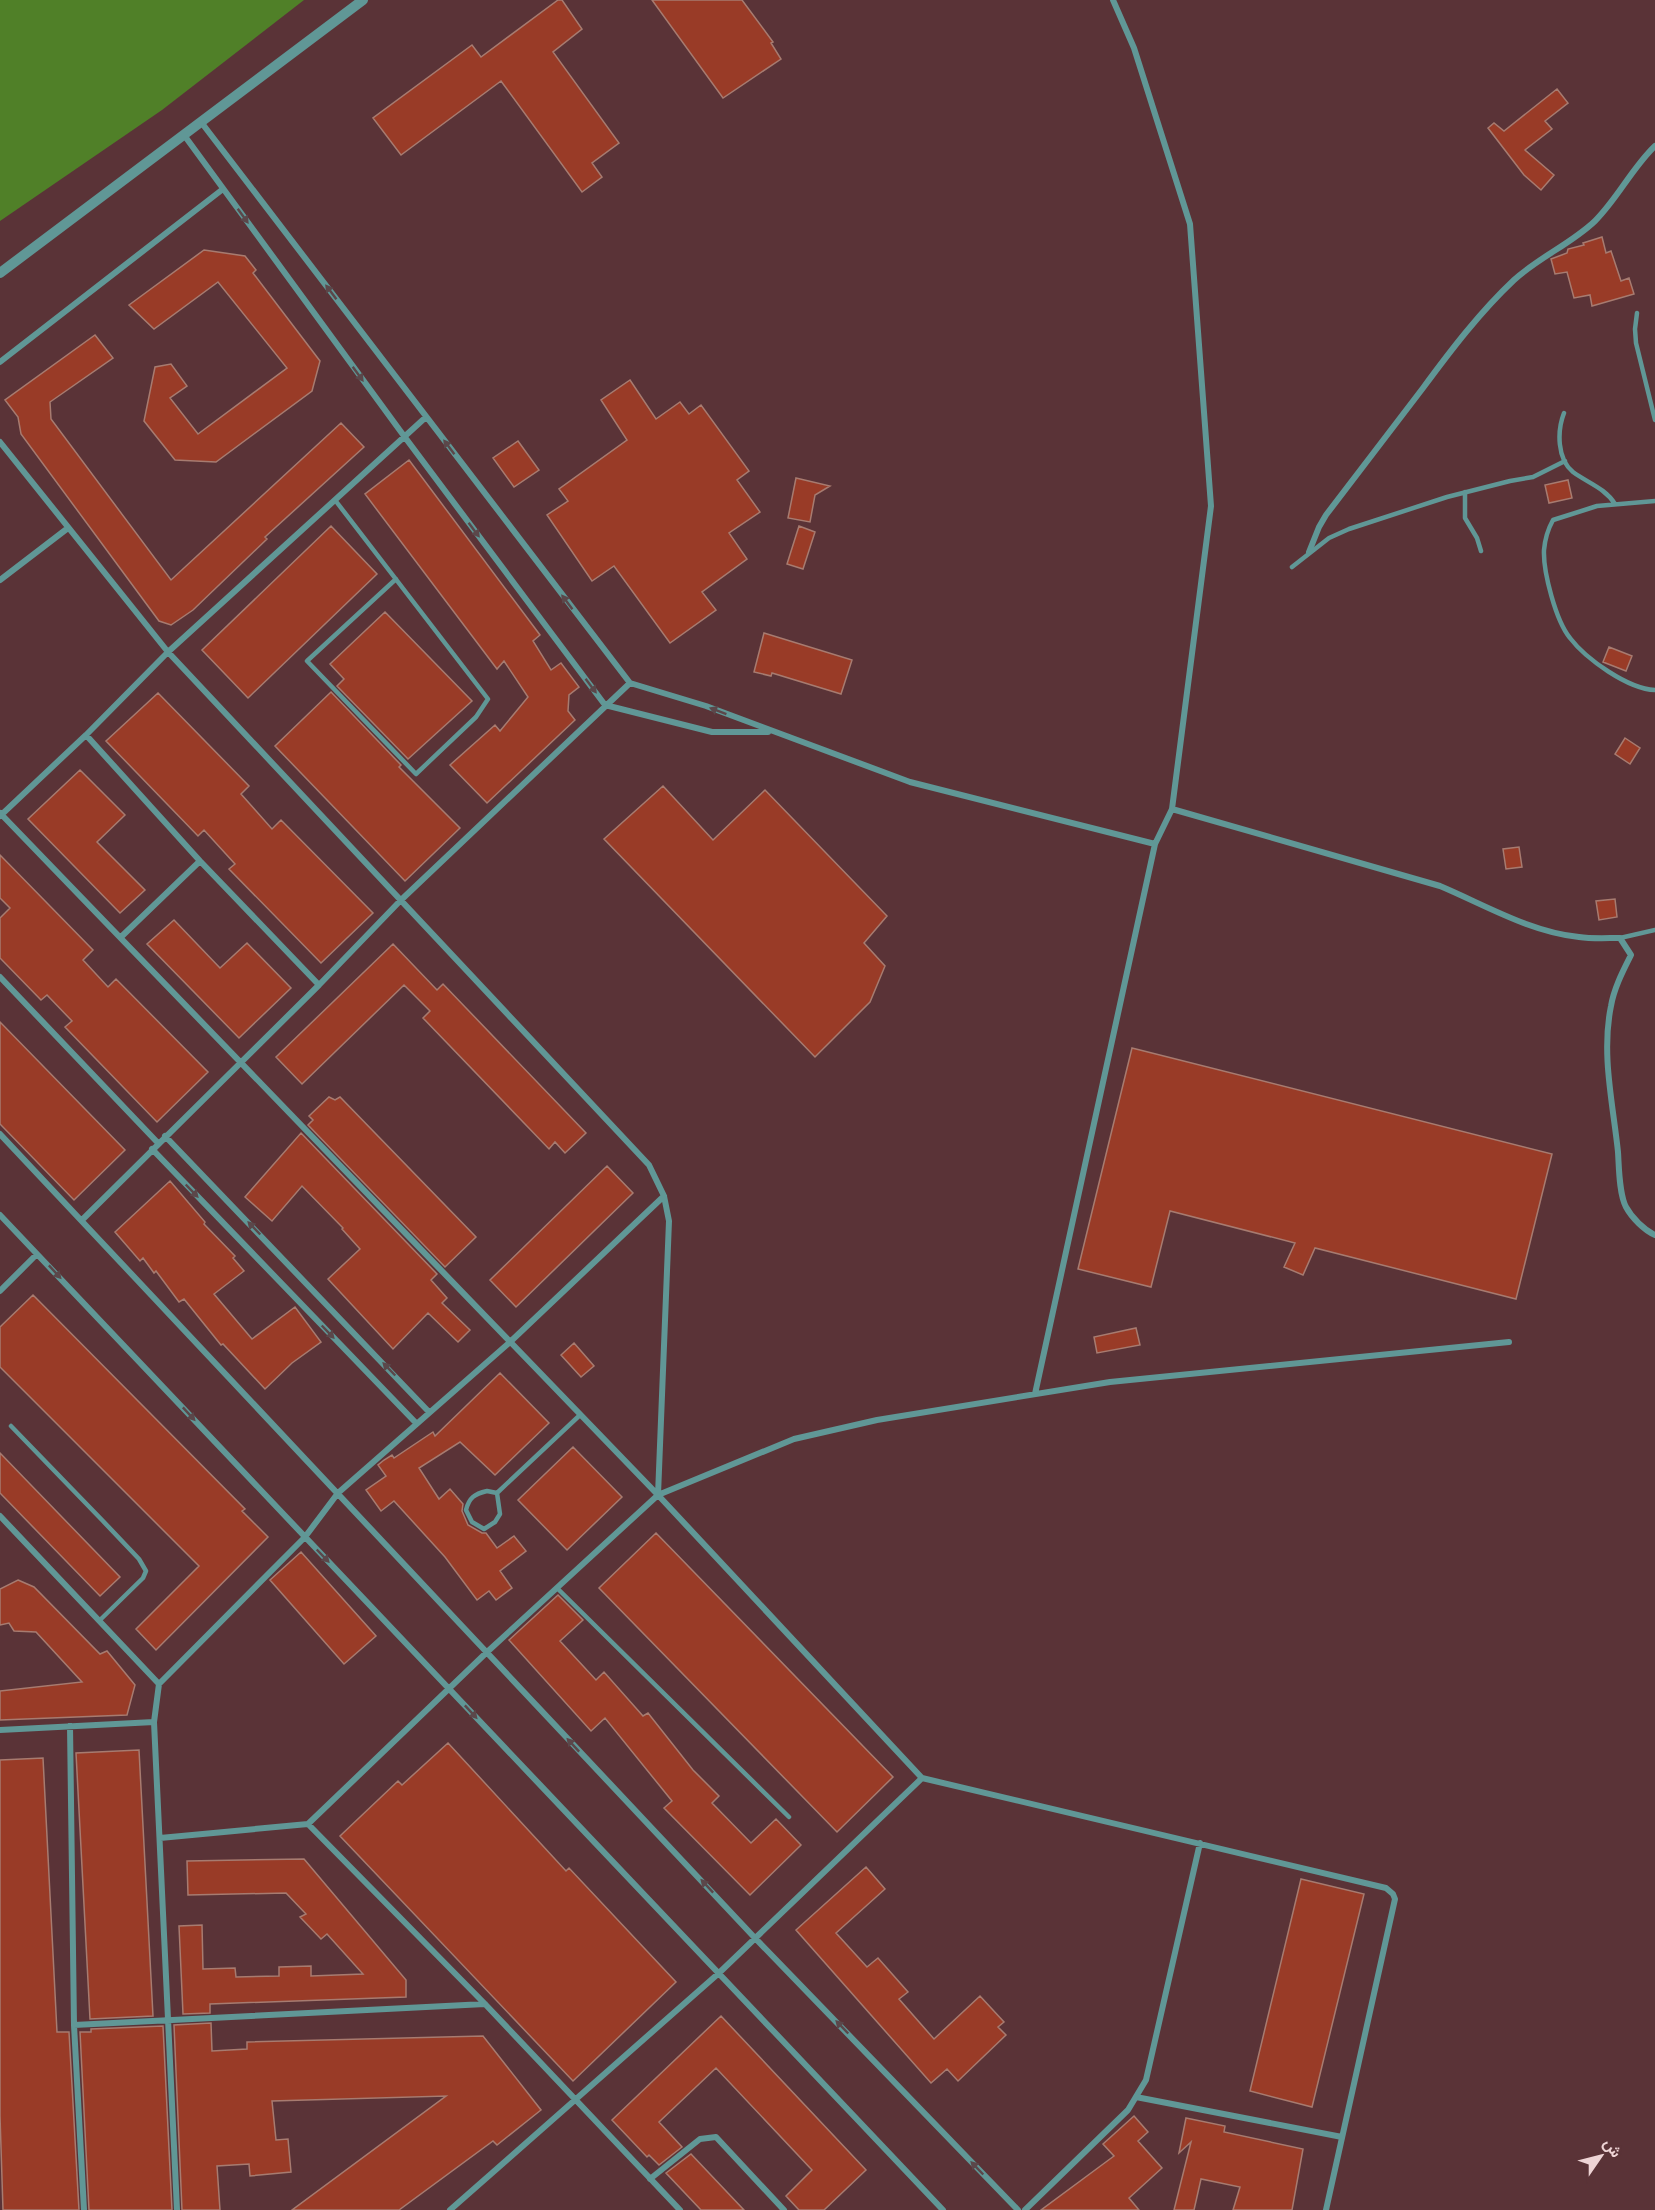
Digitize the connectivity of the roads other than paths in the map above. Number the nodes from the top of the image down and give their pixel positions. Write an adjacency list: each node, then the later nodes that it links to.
1 (363, 0): 3 (street)
2 (1113, 0): 34 (street)
3 (201, 122): 4 (street); 13 (street, one-way to 3)
4 (184, 135): 6 (street); 7 (street)
5 (1655, 146): 24 (street)
6 (223, 189): 9 (street); 15 (street, one-way to 15)
7 (0, 273)
8 (1637, 313): 11 (lane)
9 (0, 362)
10 (1655, 390): 11 (lane)
11 (1649, 394): 14 (lane)
12 (1564, 413): 17 (lane)
13 (426, 417): 15 (street); 29 (street, one-way to 13)
14 (1655, 420)
15 (404, 436): 19 (street); 31 (street, one-way to 31)
16 (0, 442): 22 (street)
17 (1565, 461): 18 (lane); 21 (lane)
18 (1465, 492): 23 (lane); 24 (lane)
19 (335, 500): 26 (lane); 28 (street)
20 (1655, 501): 21 (lane)
21 (1615, 504): 30 (lane)
22 (68, 528): 27 (street); 28 (street)
23 (1481, 551)
24 (1309, 552): 25 (lane)
25 (1292, 567)
26 (396, 579): 26 (lane)
27 (0, 580)
28 (168, 652): 33 (street); 38 (street)
29 (630, 683): 31 (street); 32 (street, one-way to 29)
30 (1655, 690)
31 (605, 705): 32 (street); 38 (street)
32 (772, 732): 36 (street)
33 (86, 735): 35 (street); 37 (street)
34 (1172, 809): 36 (street); 41 (street)
35 (0, 815): 40 (street)
36 (1155, 844): 57 (street)
37 (200, 861): 40 (street); 43 (street)
38 (400, 901): 43 (street); 49 (street)
39 (1655, 930): 41 (lane)
40 (121, 937): 44 (street)
41 (1620, 938): 52 (street)
42 (0, 977): 47 (street)
43 (319, 985): 44 (street)
44 (240, 1063): 46 (street); 56 (street)
45 (0, 1134): 51 (street)
46 (165, 1136): 47 (street); 58 (street, one-way to 46)
47 (158, 1143): 48 (street)
48 (152, 1149): 51 (street); 60 (street, one-way to 60)
49 (664, 1196): 56 (street); 64 (street)
50 (0, 1215): 53 (street)
51 (82, 1220): 62 (street)
52 (1655, 1235)
53 (37, 1254): 54 (street); 66 (street, one-way to 66)
54 (0, 1292)
55 (1509, 1342): 57 (street)
56 (509, 1343): 58 (street); 59 (street)
57 (1035, 1394): 64 (street)
58 (429, 1412): 60 (street)
59 (580, 1415): 63 (lane); 64 (street)
60 (416, 1423): 62 (street)
61 (11, 1426): 68 (lane)
62 (338, 1493): 66 (street); 69 (street)
63 (497, 1493): 63 (lane)
64 (658, 1496): 67 (street); 75 (street)
65 (0, 1516): 68 (street)
66 (305, 1537): 70 (street); 71 (street, one-way to 71)
67 (557, 1588): 69 (street); 76 (lane)
68 (99, 1621): 70 (street)
69 (486, 1653): 71 (street); 80 (street, one-way to 69)
70 (159, 1684): 72 (street)
71 (449, 1688): 77 (street); 81 (street, one-way to 81)
72 (154, 1722): 73 (street); 78 (street)
73 (70, 1726): 74 (street); 84 (street)
74 (0, 1730)
75 (922, 1778): 79 (street); 80 (street)
76 (789, 1817)
77 (308, 1824): 78 (street); 82 (street)
78 (160, 1838): 83 (street)
79 (1200, 1844): 85 (street); 87 (street)
80 (754, 1936): 81 (street); 95 (street, one-way to 80)
81 (719, 1973): 86 (street); 94 (street)
82 (485, 2004): 83 (street); 86 (street)
83 (168, 2020): 84 (street); 90 (street)
84 (74, 2025): 89 (street)
85 (1136, 2097): 87 (street); 96 (street)
86 (575, 2099): 88 (street); 91 (street)
87 (1342, 2137): 97 (street)
88 (651, 2179): 92 (street); 93 (street)
89 (84, 2210)
90 (177, 2210)
91 (450, 2210)
92 (680, 2210)
93 (784, 2210)
94 (943, 2210)
95 (1018, 2210)
96 (1025, 2210)
97 (1326, 2210)

